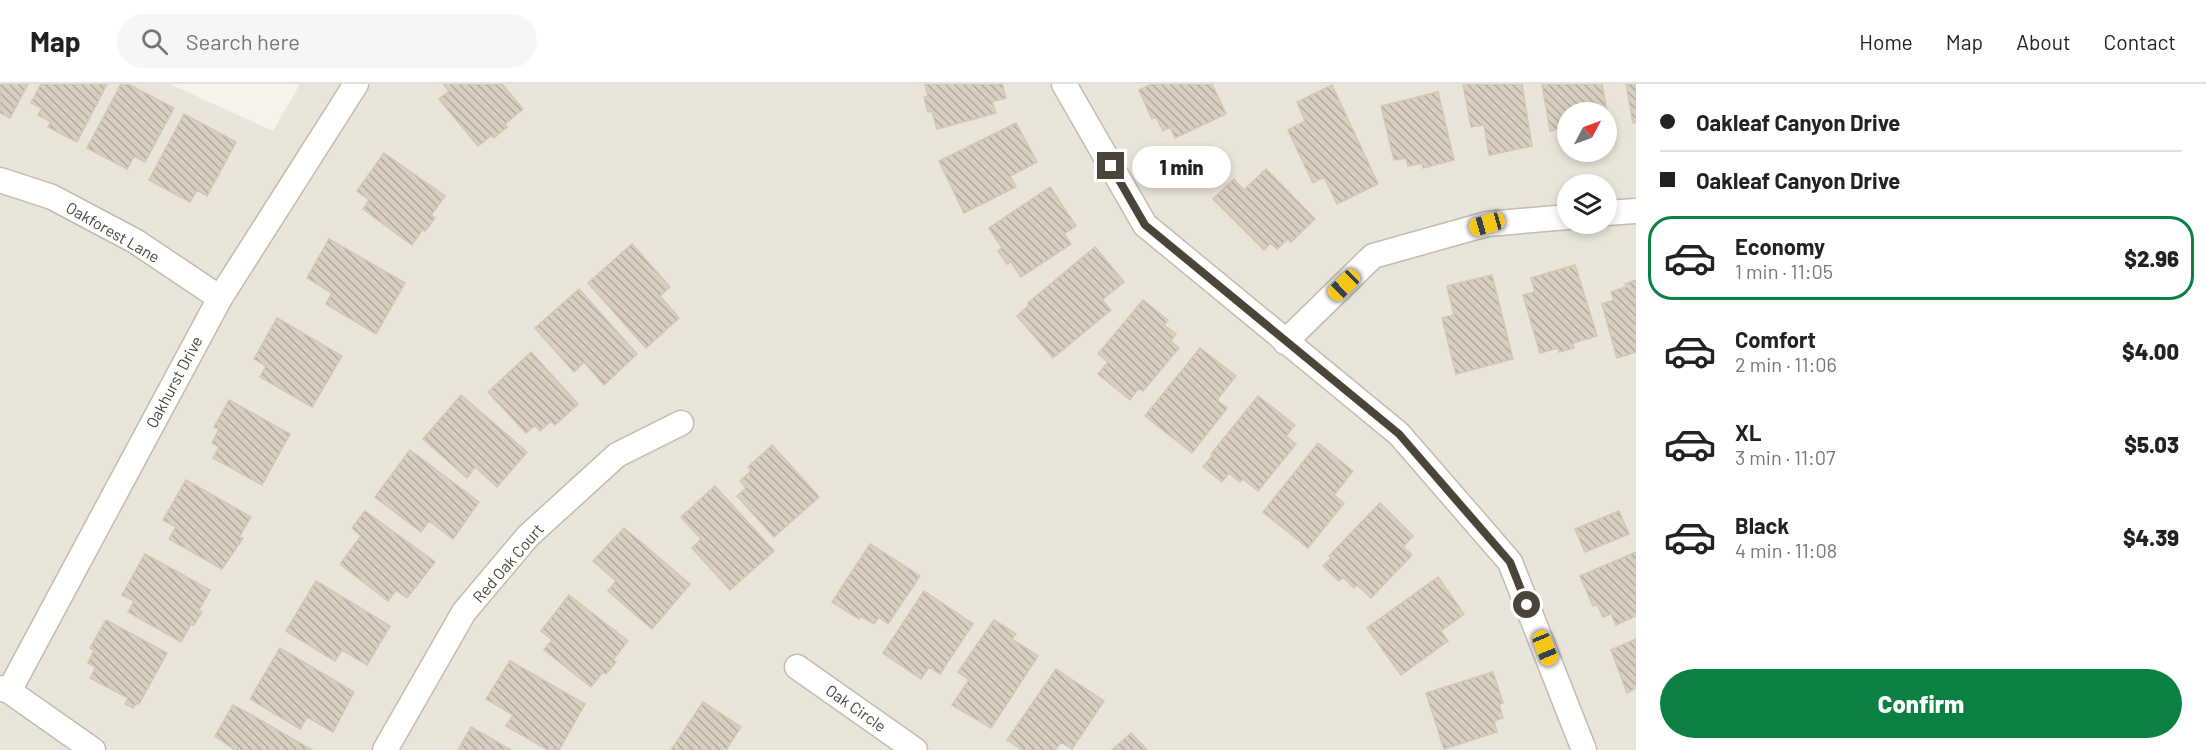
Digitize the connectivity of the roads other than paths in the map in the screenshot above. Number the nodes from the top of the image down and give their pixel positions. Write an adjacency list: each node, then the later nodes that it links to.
1 (356, 84): 7 (street, Oakhurst Drive)
2 (1064, 84): 8 (street)
3 (0, 180): 7 (street, Oakforest Lane)
4 (1636, 211): 5 (street)
5 (1617, 212)
6 (1557, 218): 8 (street)
7 (220, 298): 11 (street, Oakhurst Drive)
8 (1285, 342): 15 (street)
9 (681, 423): 13 (street, Red Oak Court)
10 (797, 667): 14 (street, Oak Circle)
11 (5, 689): 12 (street)
12 (93, 750)
13 (384, 750)
14 (915, 750)
15 (1584, 750)

